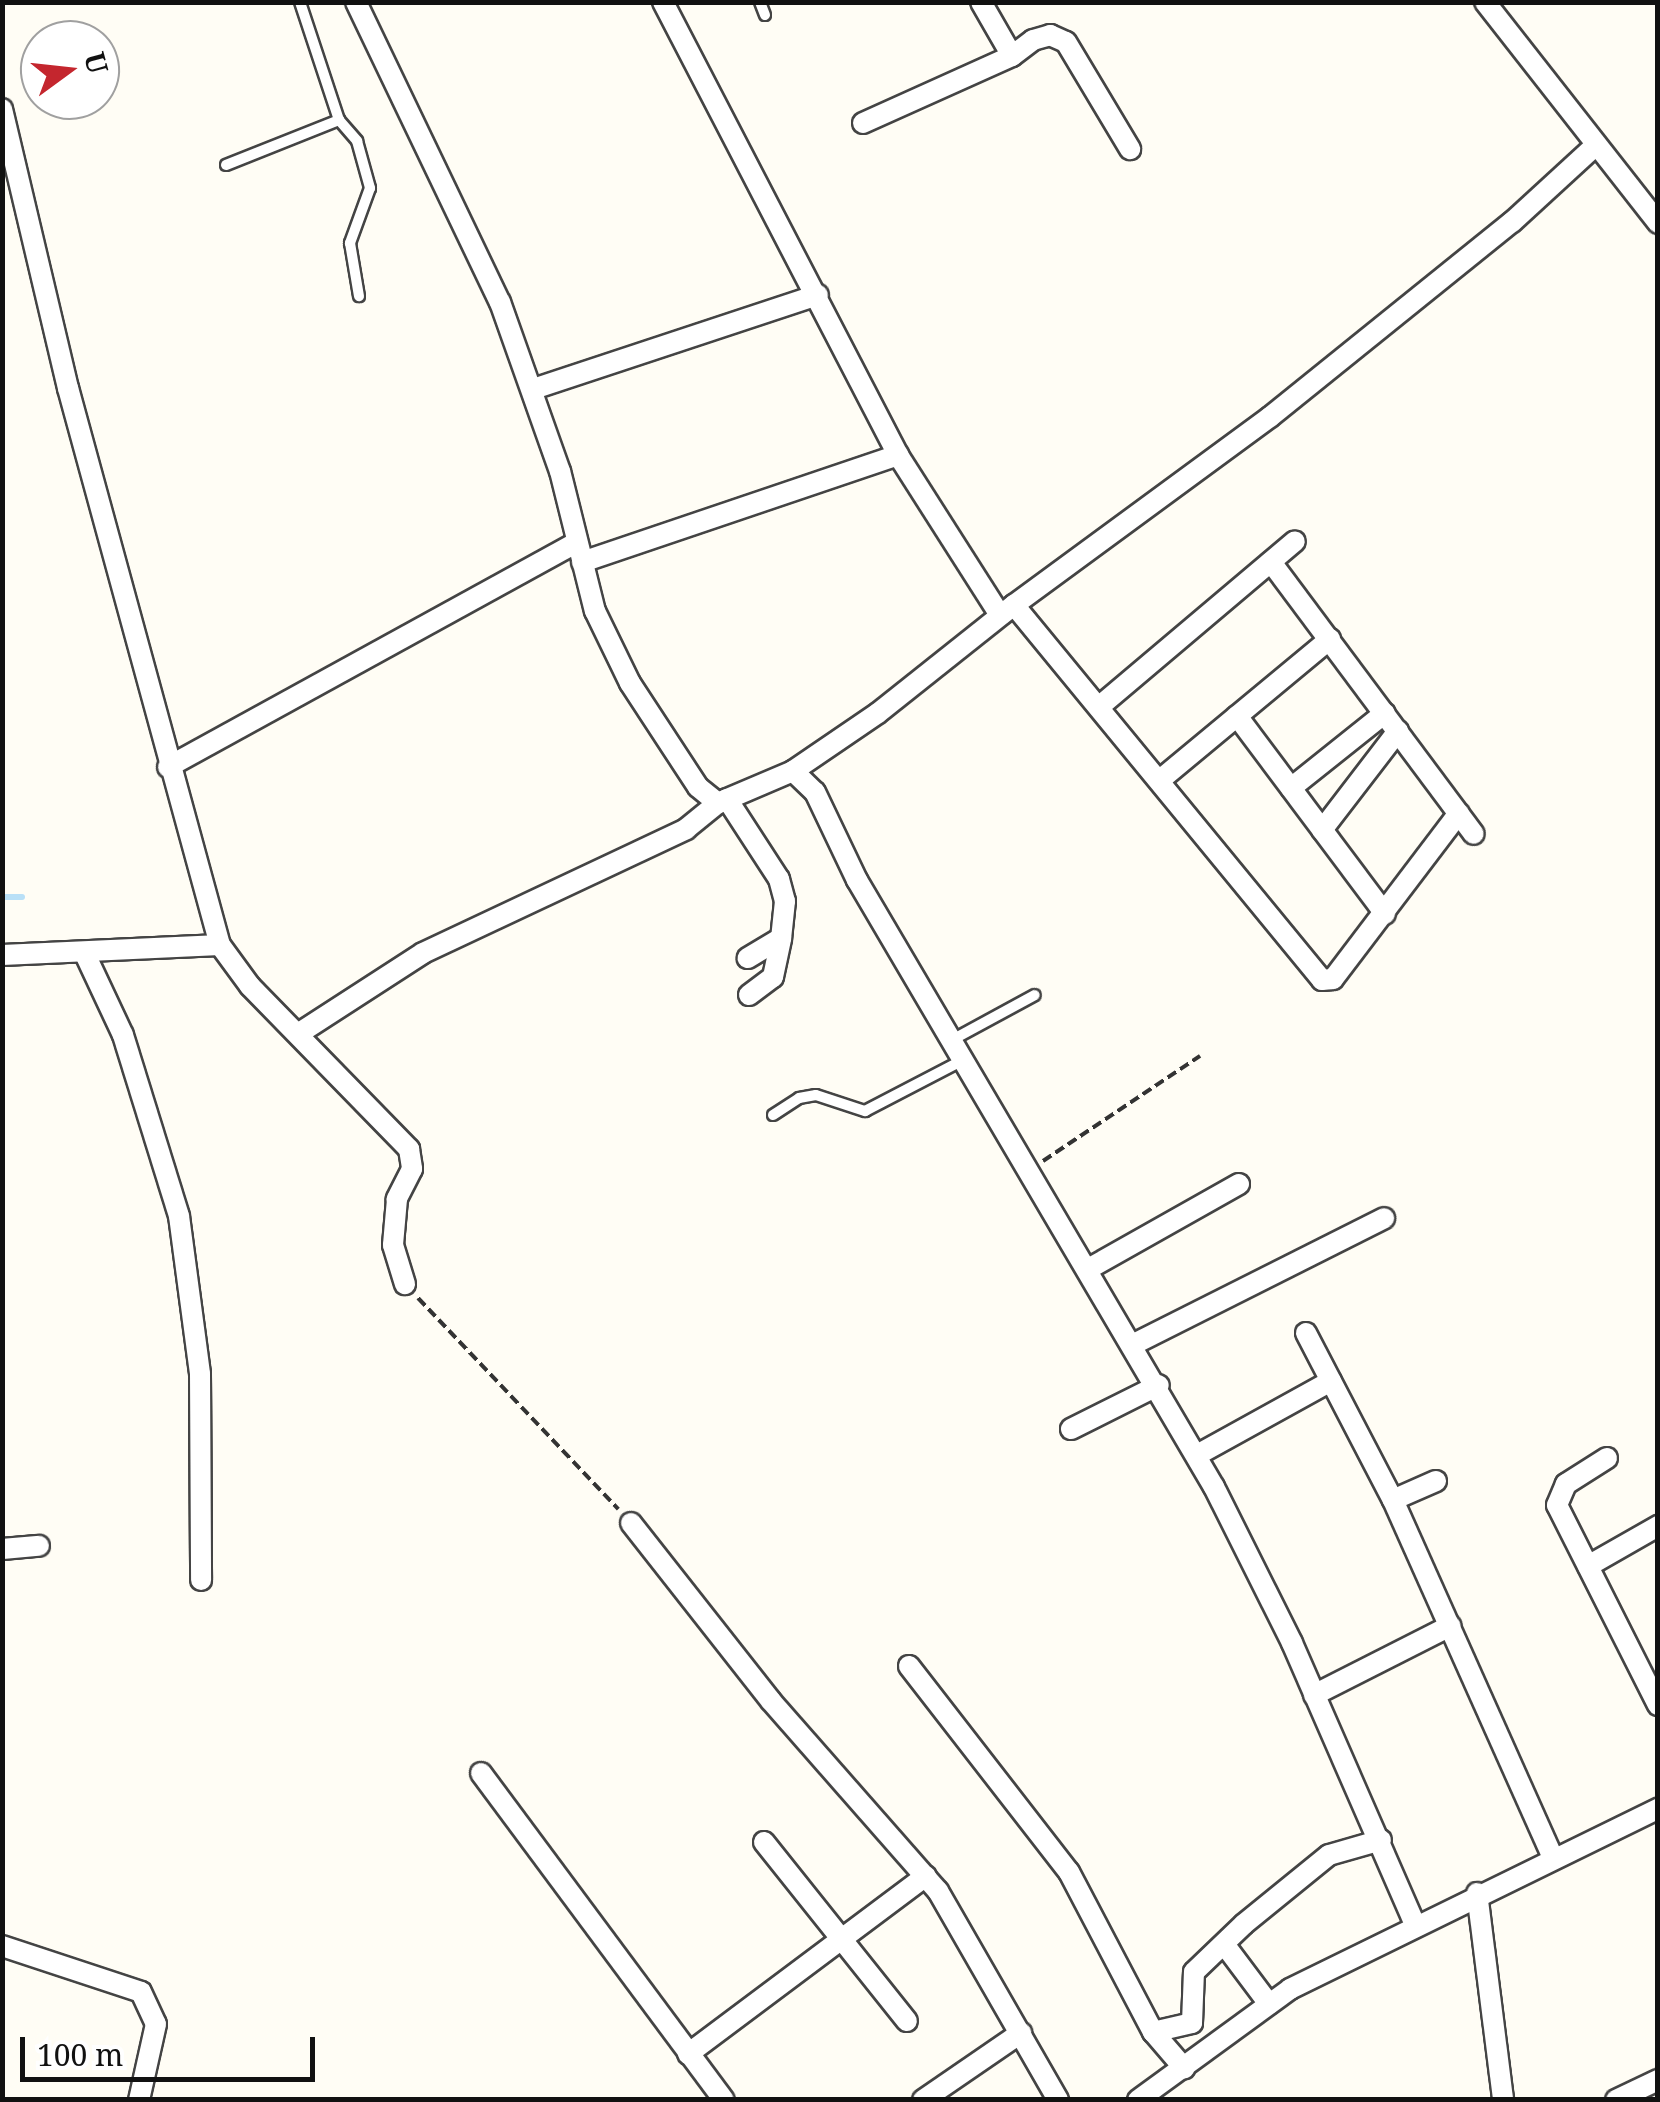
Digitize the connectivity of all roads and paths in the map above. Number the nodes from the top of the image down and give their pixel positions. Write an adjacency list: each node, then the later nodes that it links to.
1 (300, 2): 10 (lane)
2 (356, 2): 18 (street)
3 (662, 2): 16 (street)
4 (760, 2): 7 (lane)
5 (981, 2): 8 (street)
6 (1485, 2): 12 (street)
7 (765, 15)
8 (1012, 56): 11 (street); 13 (street)
9 (2, 109): 29 (street)
10 (340, 120): 14 (lane); 17 (lane)
11 (863, 122)
12 (1596, 146): 15 (street); 23 (street)
13 (1130, 149)
14 (226, 165)
15 (1658, 223)
16 (818, 295): 18 (street); 19 (street)
17 (359, 296)
18 (532, 389): 21 (street)
19 (898, 454): 21 (street); 23 (street)
20 (1295, 542): 22 (street)
21 (578, 552): 29 (street); 33 (street)
22 (1270, 562): 24 (street); 25 (street)
23 (1007, 610): 25 (street); 30 (street)
24 (1330, 639): 26 (street); 27 (street)
25 (1100, 706): 31 (street)
26 (1385, 714): 28 (street); 32 (street)
27 (1237, 716): 31 (street); 32 (street)
28 (1398, 731): 34 (street); 35 (street)
29 (168, 767): 39 (street)
30 (792, 771): 33 (street); 46 (street)
31 (1160, 780): 37 (street)
32 (1291, 788): 35 (street)
33 (723, 801): 38 (street); 45 (street)
34 (1459, 813): 36 (street); 37 (street)
35 (1322, 830): 37 (street)
36 (1474, 834)
37 (1385, 914)
38 (780, 938): 42 (street); 43 (street)
39 (220, 944): 40 (street); 45 (street)
40 (85, 954): 41 (street); 69 (street)
41 (2, 955)
42 (748, 958)
43 (749, 994)
44 (1035, 995): 46 (lane)
45 (301, 1032): 54 (street)
46 (952, 1040): 48 (street)
47 (1200, 1056): 50 (path)
48 (964, 1059): 49 (lane); 50 (street)
49 (774, 1115)
50 (1030, 1168): 53 (street)
51 (1239, 1184): 53 (street)
52 (1384, 1218): 56 (street)
53 (1090, 1268): 56 (street)
54 (405, 1284): 64 (path)
55 (1306, 1333): 57 (street)
56 (1134, 1344): 58 (street)
57 (1331, 1381): 60 (street); 63 (street)
58 (1160, 1385): 59 (street); 60 (street)
59 (1071, 1429)
60 (1197, 1455): 72 (street)
61 (1607, 1458): 68 (street)
62 (1436, 1481): 63 (street)
63 (1393, 1500): 70 (street)
64 (632, 1523): 79 (street)
65 (1658, 1526): 68 (street)
66 (40, 1546): 67 (street)
67 (2, 1548)
68 (1588, 1566): 73 (street)
69 (201, 1580)
70 (1450, 1626): 72 (street); 78 (street)
71 (909, 1666): 87 (street)
72 (1314, 1695): 76 (street)
73 (1658, 1705)
74 (481, 1774): 89 (street)
75 (1658, 1809): 78 (street)
76 (1381, 1840): 81 (street); 83 (street)
77 (764, 1842): 82 (street)
78 (1553, 1858): 80 (street)
79 (926, 1876): 82 (street); 88 (street)
80 (1476, 1893): 81 (street); 97 (street)
81 (1414, 1924): 85 (street)
82 (844, 1935): 86 (street); 89 (street)
83 (1224, 1944): 85 (street); 87 (street)
84 (2, 1946): 92 (street)
85 (1269, 2004): 90 (street)
86 (906, 2021)
87 (1153, 2032): 90 (street)
88 (1021, 2033): 94 (street); 95 (street)
89 (688, 2054): 93 (street)
90 (1184, 2068): 96 (street)
91 (1658, 2080): 98 (street)
92 (139, 2100)
93 (724, 2100)
94 (923, 2100)
95 (1058, 2100)
96 (1138, 2100)
97 (1504, 2100)
98 (1616, 2100)

